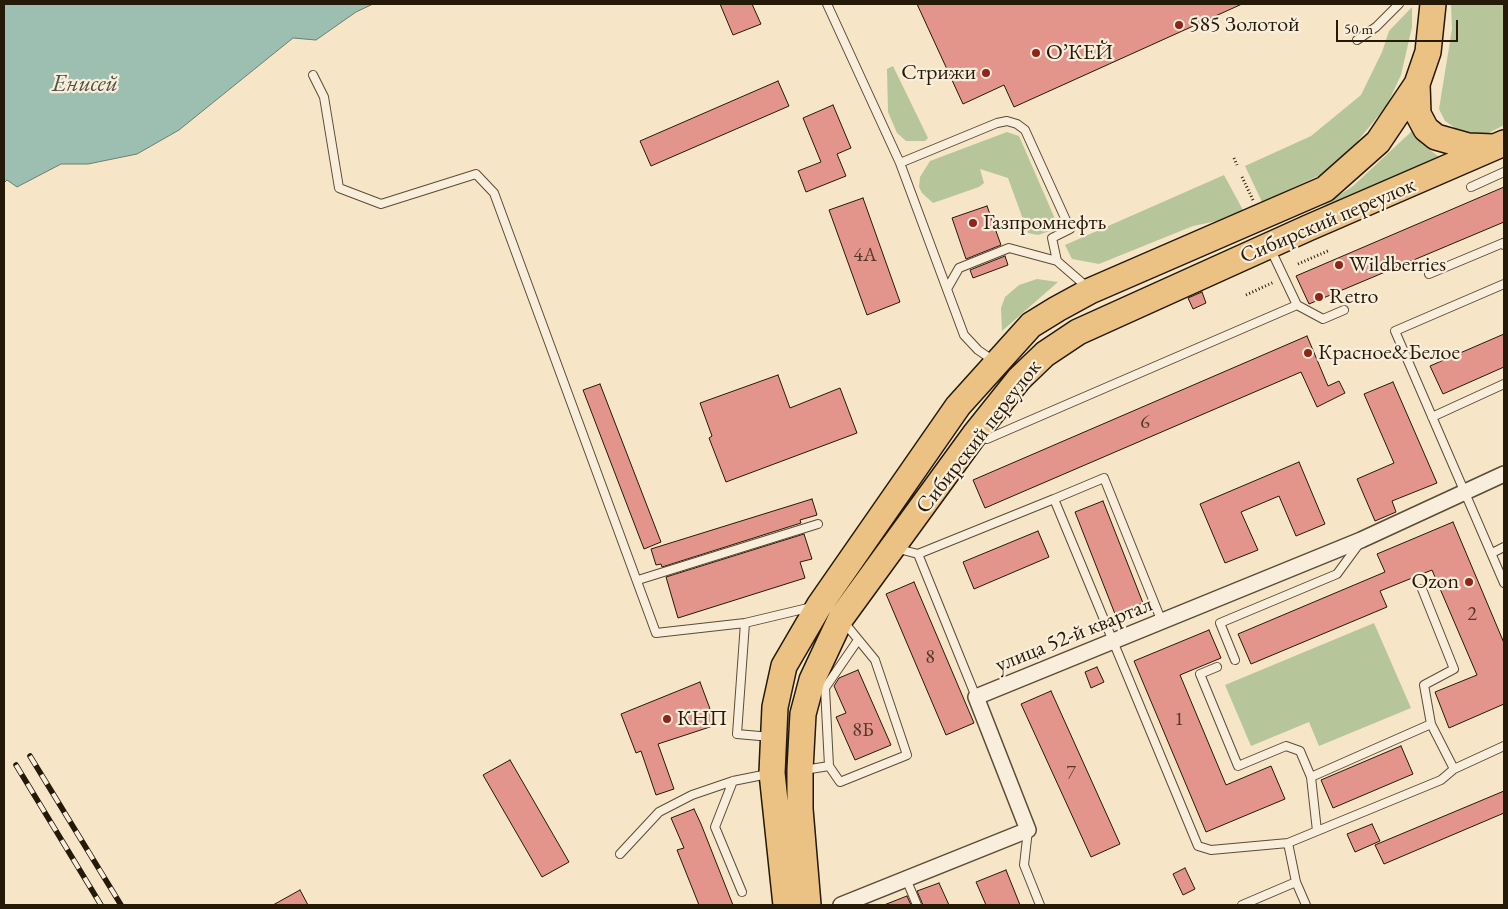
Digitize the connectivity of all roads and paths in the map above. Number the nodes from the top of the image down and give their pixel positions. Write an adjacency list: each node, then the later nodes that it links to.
1 (827, 4): 9 (lane)
2 (1399, 4): 4 (lane)
3 (1434, 4): 6 (main road)
4 (1357, 40)
5 (313, 76): 42 (lane)
6 (1417, 84): 7 (main road); 24 (main road, Сибирский переулок)
7 (1499, 145): 15 (main road, Сибирский переулок)
8 (1234, 158): 10 (path)
9 (900, 162): 18 (lane); 23 (lane)
10 (1237, 165)
11 (1504, 172): 13 (lane)
12 (1242, 177): 14 (path)
13 (1471, 187)
14 (1254, 203)
15 (1269, 245): 26 (lane); 29 (main road, Сибирский переулок)
16 (1504, 245): 20 (lane)
17 (1330, 250): 19 (path)
18 (1057, 261): 23 (lane); 24 (lane)
19 (1298, 264)
20 (1430, 274)
21 (1274, 282): 25 (path)
22 (1504, 284): 31 (lane)
23 (947, 289): 28 (lane)
24 (1090, 291): 28 (main road, Сибирский переулок)
25 (1246, 295)
26 (1297, 305): 27 (lane); 32 (lane)
27 (1344, 310)
28 (996, 362): 29 (main road); 45 (main road, Сибирский переулок)
29 (1019, 379): 32 (main road, Сибирский переулок)
30 (1504, 384): 31 (lane)
31 (1432, 417): 34 (lane)
32 (975, 434): 38 (main road, Сибирский переулок)
33 (1504, 474): 34 (street, улица 52-й квартал)
34 (1466, 491): 37 (street, улица 52-й квартал); 40 (lane)
35 (1054, 499): 41 (lane); 47 (lane); 50 (lane)
36 (818, 524): 42 (lane)
37 (1361, 540): 47 (street, улица 52-й квартал); 51 (lane)
38 (894, 548): 41 (lane); 46 (main road, Сибирский переулок)
39 (1504, 548): 40 (lane)
40 (1492, 553): 43 (lane)
41 (918, 554): 53 (lane)
42 (638, 580): 48 (lane)
43 (1504, 583)
44 (1422, 589): 54 (lane)
45 (819, 606): 46 (main road); 48 (lane); 55 (main road, Сибирский переулок)
46 (841, 618): 49 (lane); 59 (main road, Сибирский переулок)
47 (1162, 623): 50 (street, улица 52-й квартал)
48 (745, 624): 55 (lane)
49 (858, 640): 57 (lane); 57 (lane)
50 (1115, 642): 53 (street, улица 52-й квартал); 65 (lane)
51 (1235, 660)
52 (1217, 667): 61 (lane)
53 (976, 697): 63 (street, улица 52-й квартал)
54 (1431, 724): 58 (lane); 61 (lane)
55 (772, 737): 60 (main road, Сибирский переулок)
56 (1504, 746): 58 (lane)
57 (829, 766): 59 (lane)
58 (1454, 769): 64 (lane)
59 (800, 770): 60 (main road); 72 (main road, Сибирский переулок)
60 (772, 773): 62 (lane); 71 (main road, Сибирский переулок)
61 (1311, 776): 64 (lane)
62 (733, 781): 66 (lane); 69 (lane)
63 (1028, 830): 67 (street); 75 (lane)
64 (1317, 831): 65 (lane)
65 (1288, 843): 68 (lane)
66 (620, 854)
67 (906, 881): 70 (street); 74 (lane)
68 (1296, 882): 76 (lane); 77 (lane)
69 (742, 892)
70 (859, 902): 73 (street)
71 (786, 905)
72 (808, 905)
73 (840, 905)
74 (916, 905)
75 (1040, 905)
76 (1242, 905)
77 (1306, 905)

